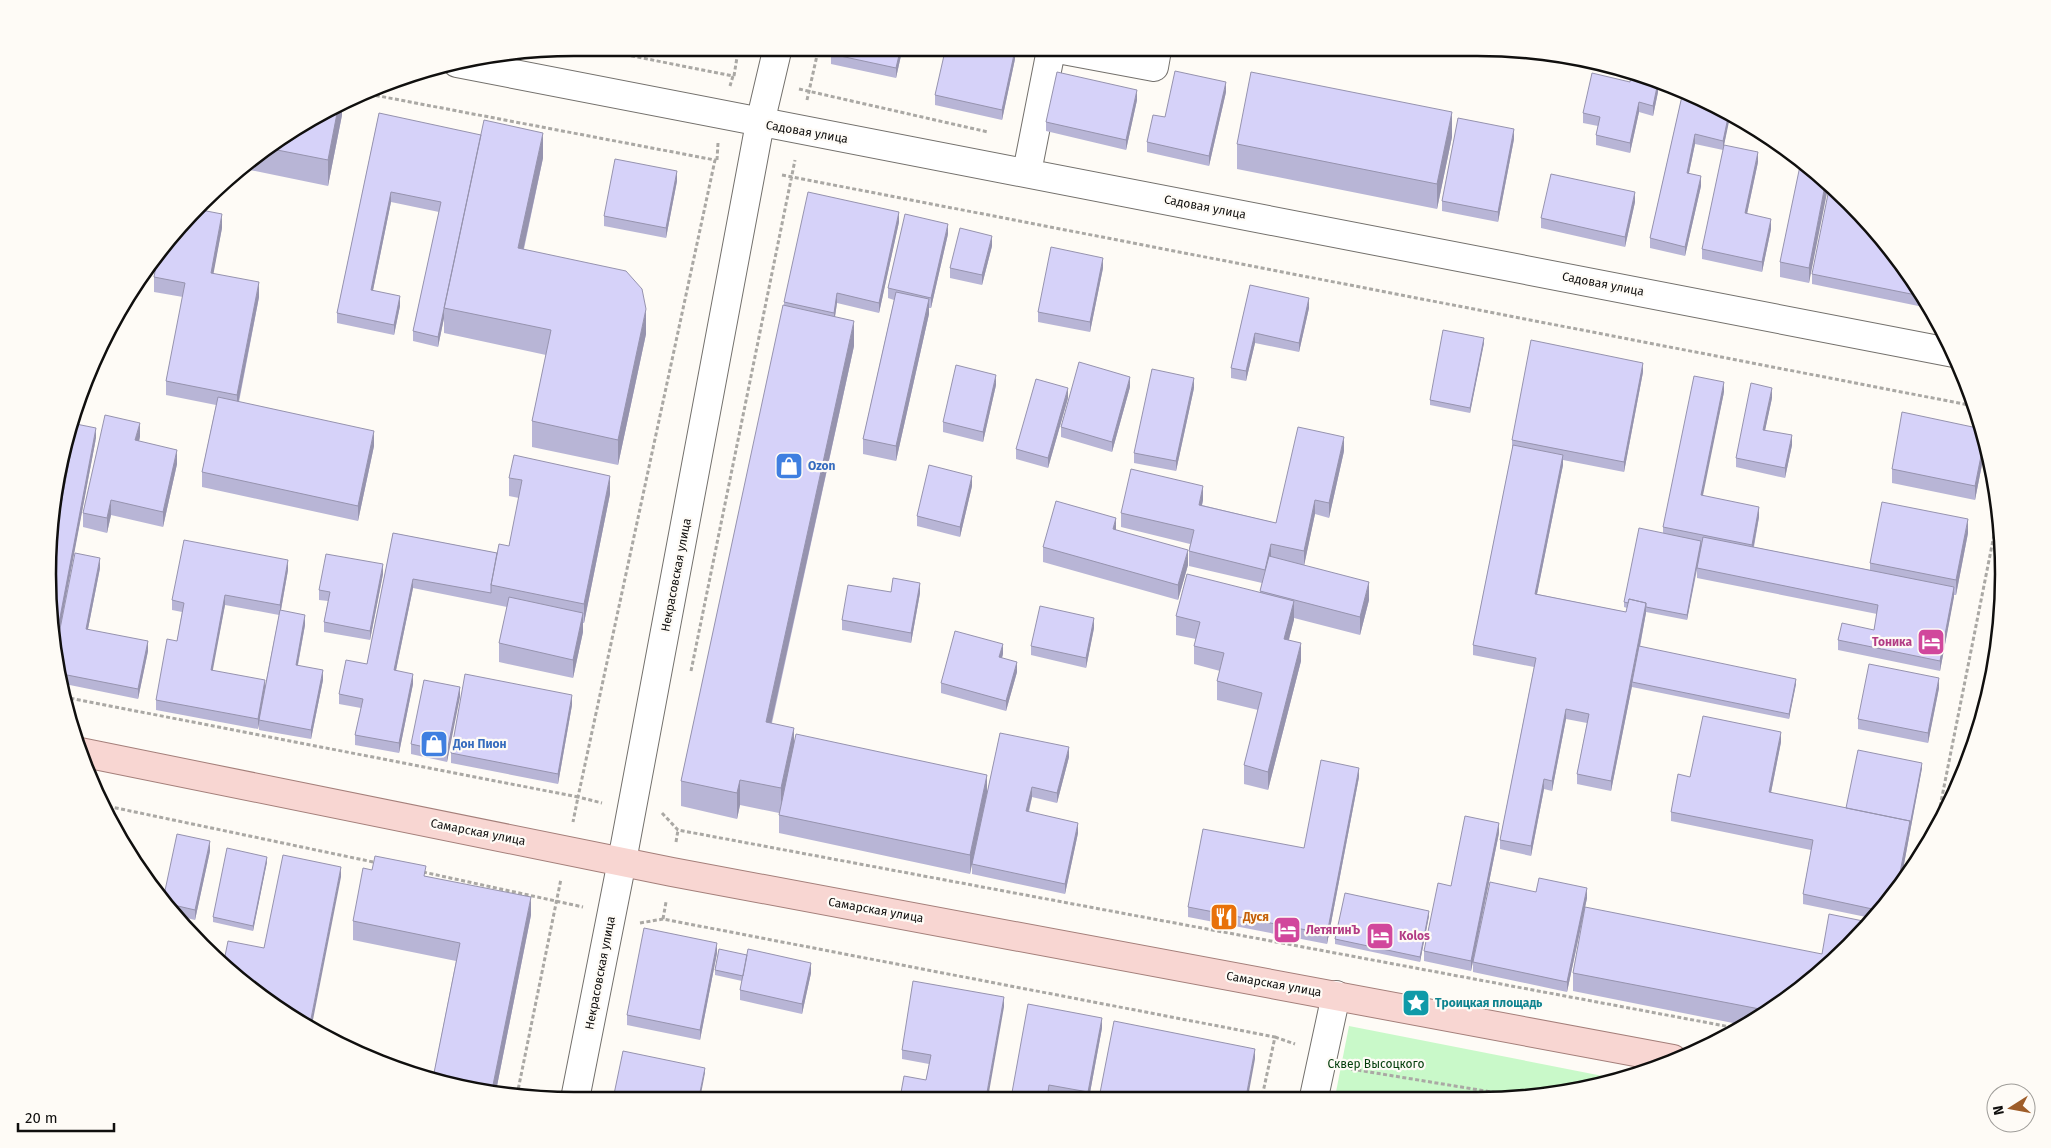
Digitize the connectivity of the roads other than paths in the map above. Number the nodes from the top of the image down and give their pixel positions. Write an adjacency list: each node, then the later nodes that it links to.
1 (776, 56): 6 (street, Некрасовская улица)
2 (1049, 56): 7 (street)
3 (1095, 56): 4 (street)
4 (1156, 56)
5 (473, 66): 6 (street, Садовая улица)
6 (760, 123): 7 (street, Садовая улица); 10 (street, Некрасовская улица)
7 (1027, 172): 8 (street, Садовая улица)
8 (1943, 350)
9 (89, 754): 10 (main road, Самарская улица)
10 (622, 861): 11 (main road, Самарская улица); 13 (street, Некрасовская улица)
11 (1336, 995): 12 (main road, Самарская улица); 14 (street)
12 (1660, 1058)
13 (576, 1092)
14 (1315, 1092)

